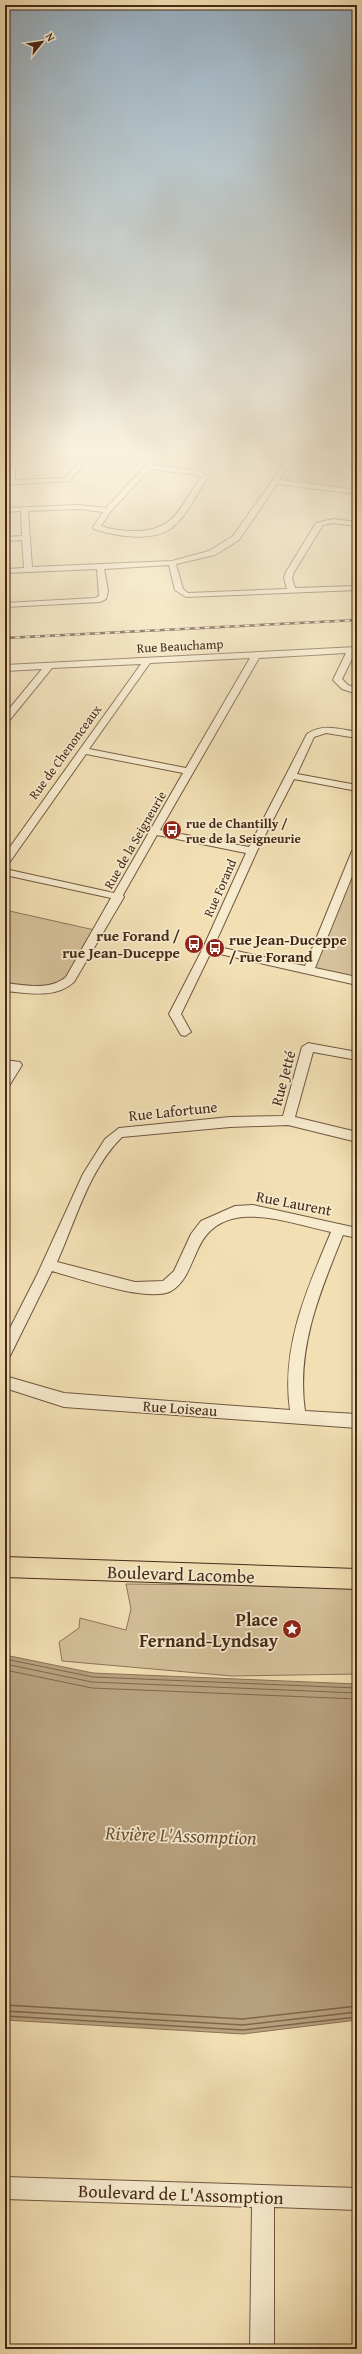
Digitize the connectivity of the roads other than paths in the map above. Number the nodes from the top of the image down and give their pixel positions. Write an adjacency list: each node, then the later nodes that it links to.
1 (27, 560): 6 (street)
2 (187, 560): 4 (street)
3 (297, 560): 9 (street)
4 (172, 563): 5 (street); 9 (street)
5 (100, 566): 6 (street); 10 (street)
6 (28, 570): 7 (street)
7 (5, 571)
8 (357, 588): 9 (street)
9 (292, 591)
10 (5, 605)
11 (354, 650): 12 (street, Rue Beauchamp); 16 (street)
12 (256, 655): 13 (street, Rue Beauchamp); 21 (street, Rue de la Seigneurie)
13 (148, 660): 14 (street, Rue Beauchamp); 20 (street, Rue de Chenonceaux)
14 (49, 666): 15 (street, Rue Beauchamp); 17 (street)
15 (5, 668)
16 (357, 690)
17 (9, 710): 18 (street)
18 (5, 720)
19 (357, 736): 22 (street, Rue Forand)
20 (83, 751): 21 (street); 27 (street, Rue de Chenonceaux)
21 (190, 772): 24 (street, Rue de la Seigneurie)
22 (291, 776): 23 (street); 25 (street, Rue Forand)
23 (357, 788)
24 (155, 832): 25 (street); 29 (street, Rue de la Seigneurie)
25 (252, 851): 30 (street, Rue Forand)
26 (357, 851): 31 (street)
27 (5, 861)
28 (5, 872): 29 (street)
29 (119, 897): 33 (street, Rue de la Seigneurie)
30 (208, 948): 31 (street); 34 (street, Rue Forand)
31 (309, 970): 32 (street)
32 (357, 981)
33 (5, 987)
34 (186, 1032)
35 (357, 1056): 38 (street, Rue Jetté)
36 (5, 1064): 37 (street)
37 (5, 1083)
38 (288, 1120): 39 (street, Rue Lafortune); 42 (street, Rue Lafortune)
39 (357, 1137)
40 (339, 1229): 41 (street, Rue Laurent); 42 (street, Rue Laurent); 45 (street)
41 (357, 1233)
42 (49, 1265): 43 (street, Rue Lafortune)
43 (5, 1352)
44 (5, 1382): 45 (street, Rue Loiseau)
45 (298, 1416): 46 (street, Rue Loiseau)
46 (357, 1421)
47 (5, 1567): 48 (main road, Boulevard Lacombe)
48 (357, 1579)
49 (5, 2188): 50 (street, Boulevard de L'Assomption)
50 (263, 2197): 51 (street, Boulevard de L'Assomption); 52 (street)
51 (357, 2199)
52 (262, 2349)

